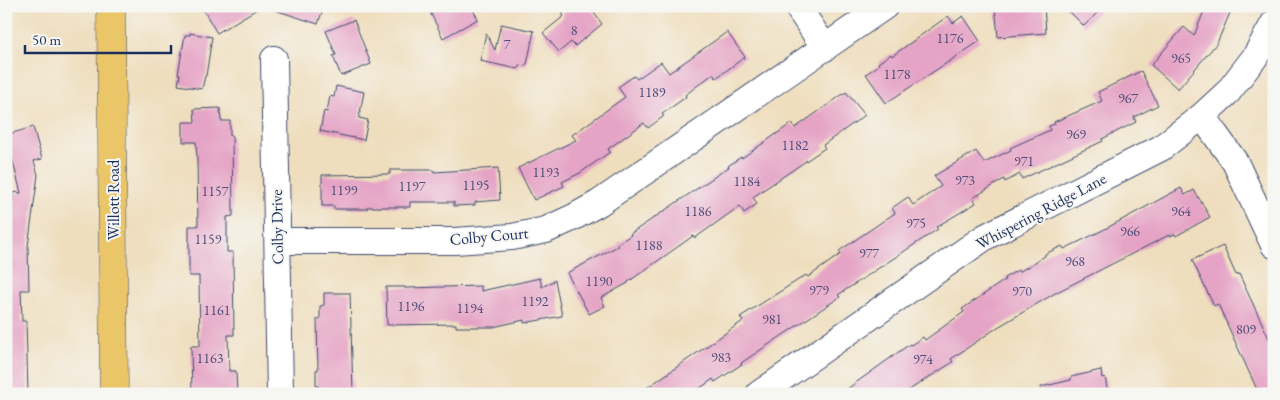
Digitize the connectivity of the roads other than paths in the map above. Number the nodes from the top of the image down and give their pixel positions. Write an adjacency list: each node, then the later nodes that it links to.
1 (111, 6): 10 (main road, Willott Road)
2 (797, 6): 5 (street)
3 (885, 6): 5 (street, Colby Court)
4 (1274, 23): 7 (street, Whispering Ridge Lane)
5 (825, 48): 8 (street, Colby Court)
6 (274, 59): 8 (street, Colby Drive)
7 (1202, 116): 9 (street); 12 (street, Whispering Ridge Lane)
8 (278, 241): 11 (street, Colby Drive)
9 (1274, 245)
10 (114, 394)
11 (280, 394)
12 (759, 394)

